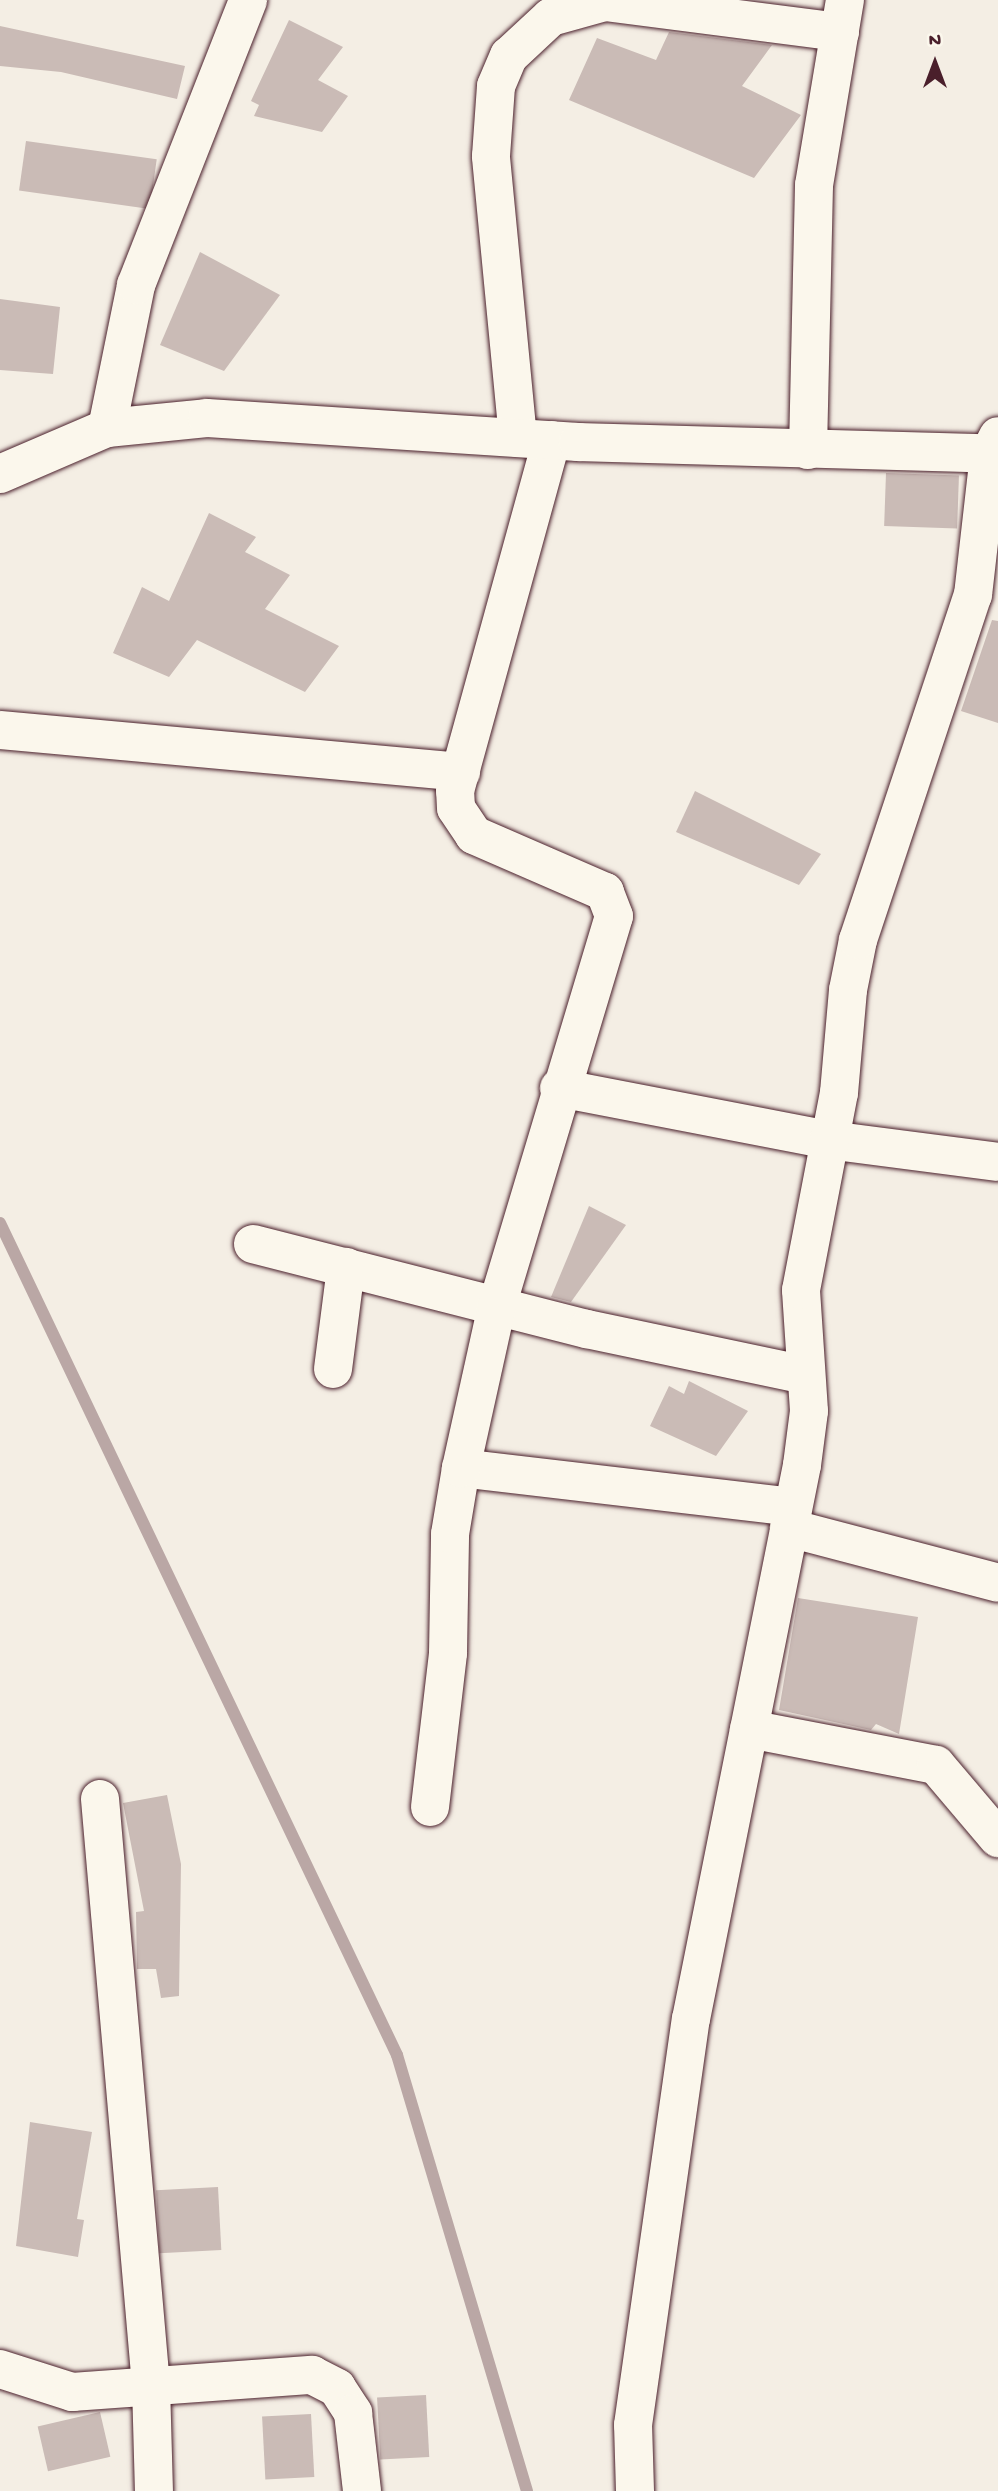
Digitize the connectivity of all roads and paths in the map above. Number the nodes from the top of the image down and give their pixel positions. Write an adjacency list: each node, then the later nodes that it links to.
1 (248, 0): 3 (street)
2 (843, 16): 4 (street); 6 (street)
3 (107, 429): 4 (street); 7 (street)
4 (535, 439): 6 (street); 10 (street)
5 (995, 448): 6 (street); 8 (street)
6 (808, 450)
7 (0, 474)
8 (986, 592): 12 (street)
9 (0, 730): 10 (street)
10 (461, 772): 11 (street)
11 (559, 1088): 12 (street); 16 (street)
12 (829, 1140): 13 (street); 18 (street)
13 (998, 1162)
14 (253, 1244): 15 (street)
15 (346, 1267): 16 (street); 17 (street)
16 (497, 1306): 18 (street); 19 (street)
17 (333, 1369)
18 (805, 1375): 20 (street)
19 (461, 1468): 20 (street); 24 (street)
20 (791, 1518): 21 (street); 22 (street)
21 (998, 1583)
22 (749, 1729): 25 (street); 30 (street)
23 (100, 1799): 27 (street)
24 (430, 1807)
25 (998, 1838)
26 (0, 2369): 27 (street)
27 (151, 2385): 28 (street); 29 (street)
28 (154, 2491)
29 (362, 2491)
30 (635, 2491)

